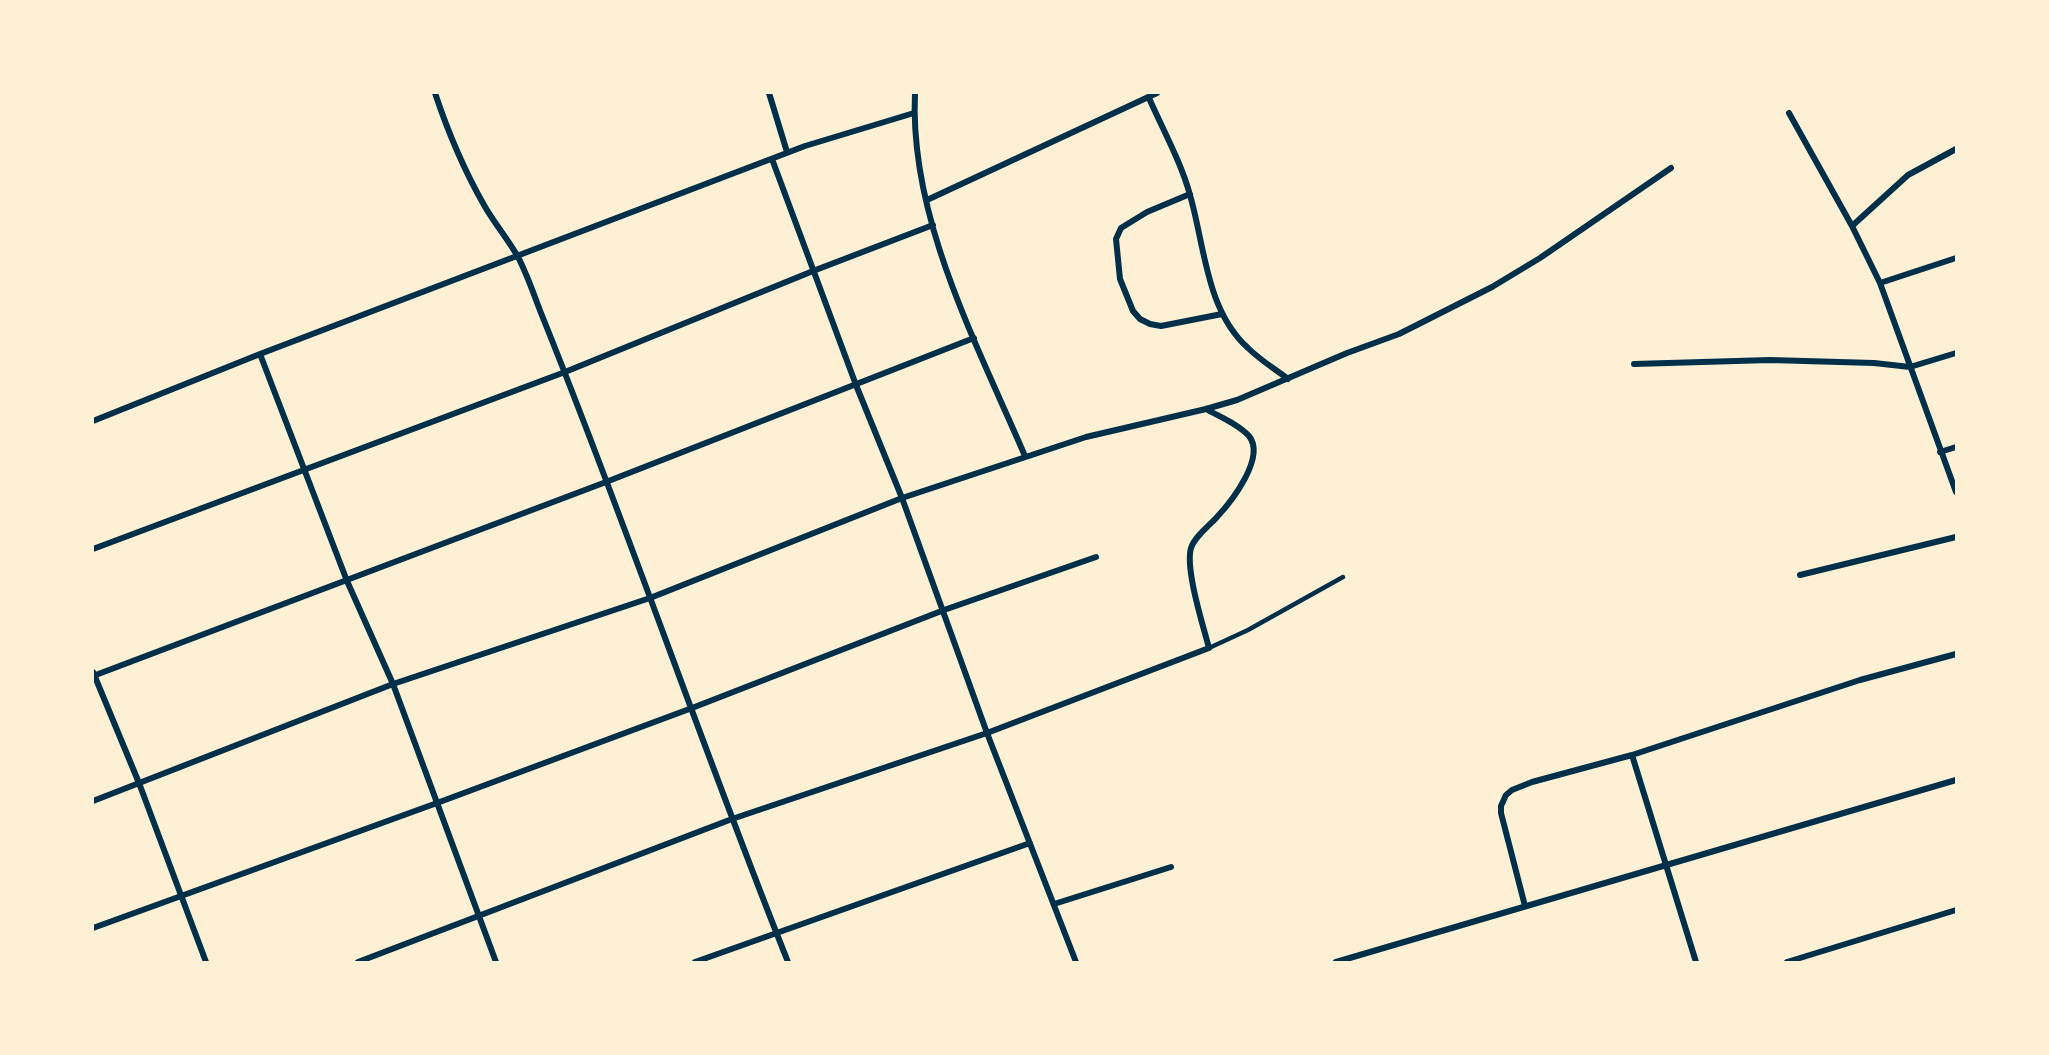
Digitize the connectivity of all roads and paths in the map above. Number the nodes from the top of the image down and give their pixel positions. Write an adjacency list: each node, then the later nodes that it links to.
1 (435, 93): 16 (street)
2 (769, 93): 9 (street)
3 (915, 93): 6 (street)
4 (1157, 93): 5 (street)
5 (1149, 98): 12 (street); 13 (street)
6 (914, 113): 9 (street); 13 (street)
7 (1789, 113): 15 (street)
8 (1956, 149): 15 (street)
9 (787, 152): 10 (street)
10 (772, 159): 16 (street); 18 (street)
11 (1671, 168): 27 (street)
12 (1190, 194): 20 (street); 20 (street)
13 (927, 200): 14 (street)
14 (933, 225): 18 (street); 21 (street)
15 (1852, 226): 19 (street)
16 (517, 256): 23 (street); 26 (street)
17 (1956, 258): 19 (street)
18 (813, 271): 26 (street); 28 (street)
19 (1880, 283): 25 (street)
20 (1222, 314): 27 (street)
21 (974, 338): 28 (street); 33 (street)
22 (1956, 353): 25 (street)
23 (260, 354): 30 (street); 34 (street)
24 (1634, 364): 25 (street)
25 (1910, 367): 32 (street)
26 (565, 372): 34 (street); 35 (street)
27 (1288, 379): 29 (street)
28 (856, 385): 35 (street); 37 (street)
29 (1206, 409): 33 (street); 46 (street)
30 (93, 421)
31 (1956, 447): 32 (street)
32 (1940, 452): 36 (street)
33 (1026, 456): 37 (street)
34 (305, 471): 39 (street); 43 (street)
35 (606, 482): 43 (street); 44 (street)
36 (1956, 492)
37 (902, 498): 44 (street); 45 (street)
38 (1956, 537): 41 (street)
39 (93, 549)
40 (1096, 557): 45 (street)
41 (1800, 575)
42 (1344, 577): 46 (lane)
43 (347, 580): 48 (street); 49 (street)
44 (650, 598): 49 (street); 50 (street)
45 (944, 610): 50 (street); 51 (street)
46 (1209, 648): 51 (street)
47 (1956, 654): 52 (street)
48 (93, 675): 54 (street)
49 (393, 684): 54 (street); 56 (street)
50 (692, 708): 56 (street); 57 (street)
51 (987, 733): 57 (street); 58 (street)
52 (1632, 755): 59 (street); 63 (street)
53 (1956, 780): 59 (street)
54 (139, 783): 55 (street); 61 (street)
55 (93, 801)
56 (437, 803): 61 (street); 65 (street)
57 (732, 819): 65 (street); 67 (street)
58 (1030, 843): 62 (street); 67 (street)
59 (1666, 866): 63 (street); 75 (street)
60 (1171, 867): 62 (street)
61 (180, 896): 66 (street); 68 (street)
62 (1054, 904): 73 (street)
63 (1525, 906): 74 (street)
64 (1956, 910): 76 (street)
65 (478, 915): 69 (street); 70 (street)
66 (93, 928)
67 (777, 933): 71 (street); 72 (street)
68 (206, 962)
69 (358, 962)
70 (496, 962)
71 (695, 962)
72 (788, 962)
73 (1076, 962)
74 (1336, 962)
75 (1696, 962)
76 (1787, 962)

